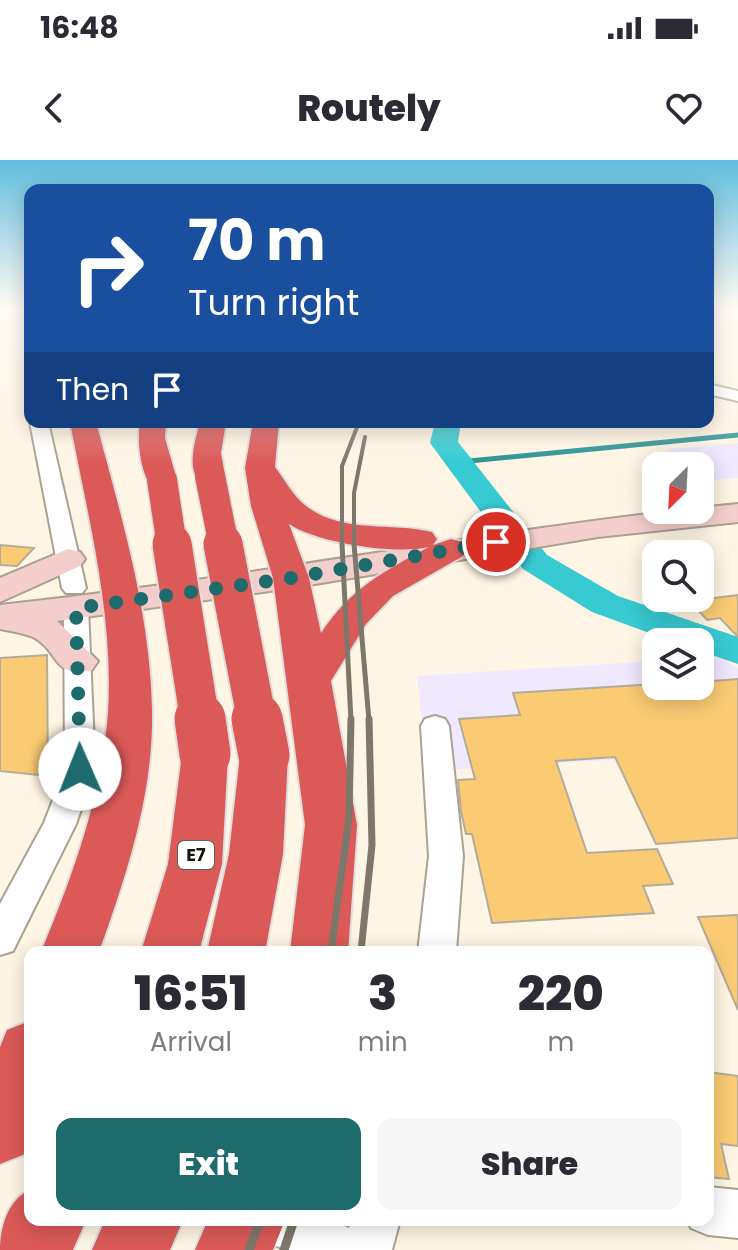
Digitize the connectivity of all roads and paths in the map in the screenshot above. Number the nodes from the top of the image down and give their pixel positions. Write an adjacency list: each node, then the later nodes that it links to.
1 (714, 391): 3 (street)
2 (714, 397): 3 (street)
3 (738, 399)
4 (41, 428): 16 (street)
5 (83, 428): 16 (highway)
6 (152, 428): 25 (highway, E7, bridge)
7 (212, 428): 26 (highway, bridge)
8 (265, 428): 9 (highway)
9 (260, 468): 14 (highway); 15 (highway)
10 (738, 499): 11 (main road)
11 (714, 501)
12 (642, 509): 14 (main road)
13 (738, 513): 14 (main road)
14 (485, 536): 15 (main road); 21 (highway)
15 (288, 569): 16 (main road); 21 (highway)
16 (92, 588): 17 (main road); 18 (main road); 19 (main road); 20 (street); 24 (highway)
17 (0, 591)
18 (0, 597)
19 (0, 617): 20 (main road)
20 (78, 661): 23 (street)
21 (310, 681): 27 (highway)
22 (435, 726): 28 (street)
23 (0, 939)
24 (72, 946)
25 (172, 946)
26 (238, 946)
27 (320, 946)
28 (438, 946)
29 (24, 1068): 30 (highway)
30 (0, 1129)
31 (714, 1212): 32 (street)
32 (738, 1214)
33 (44, 1226): 38 (highway)
34 (142, 1226): 39 (highway)
35 (244, 1226): 40 (highway)
36 (287, 1226): 41 (street)
37 (374, 1226): 42 (street)
38 (30, 1250)
39 (131, 1250)
40 (234, 1250)
41 (343, 1250)
42 (367, 1250)

